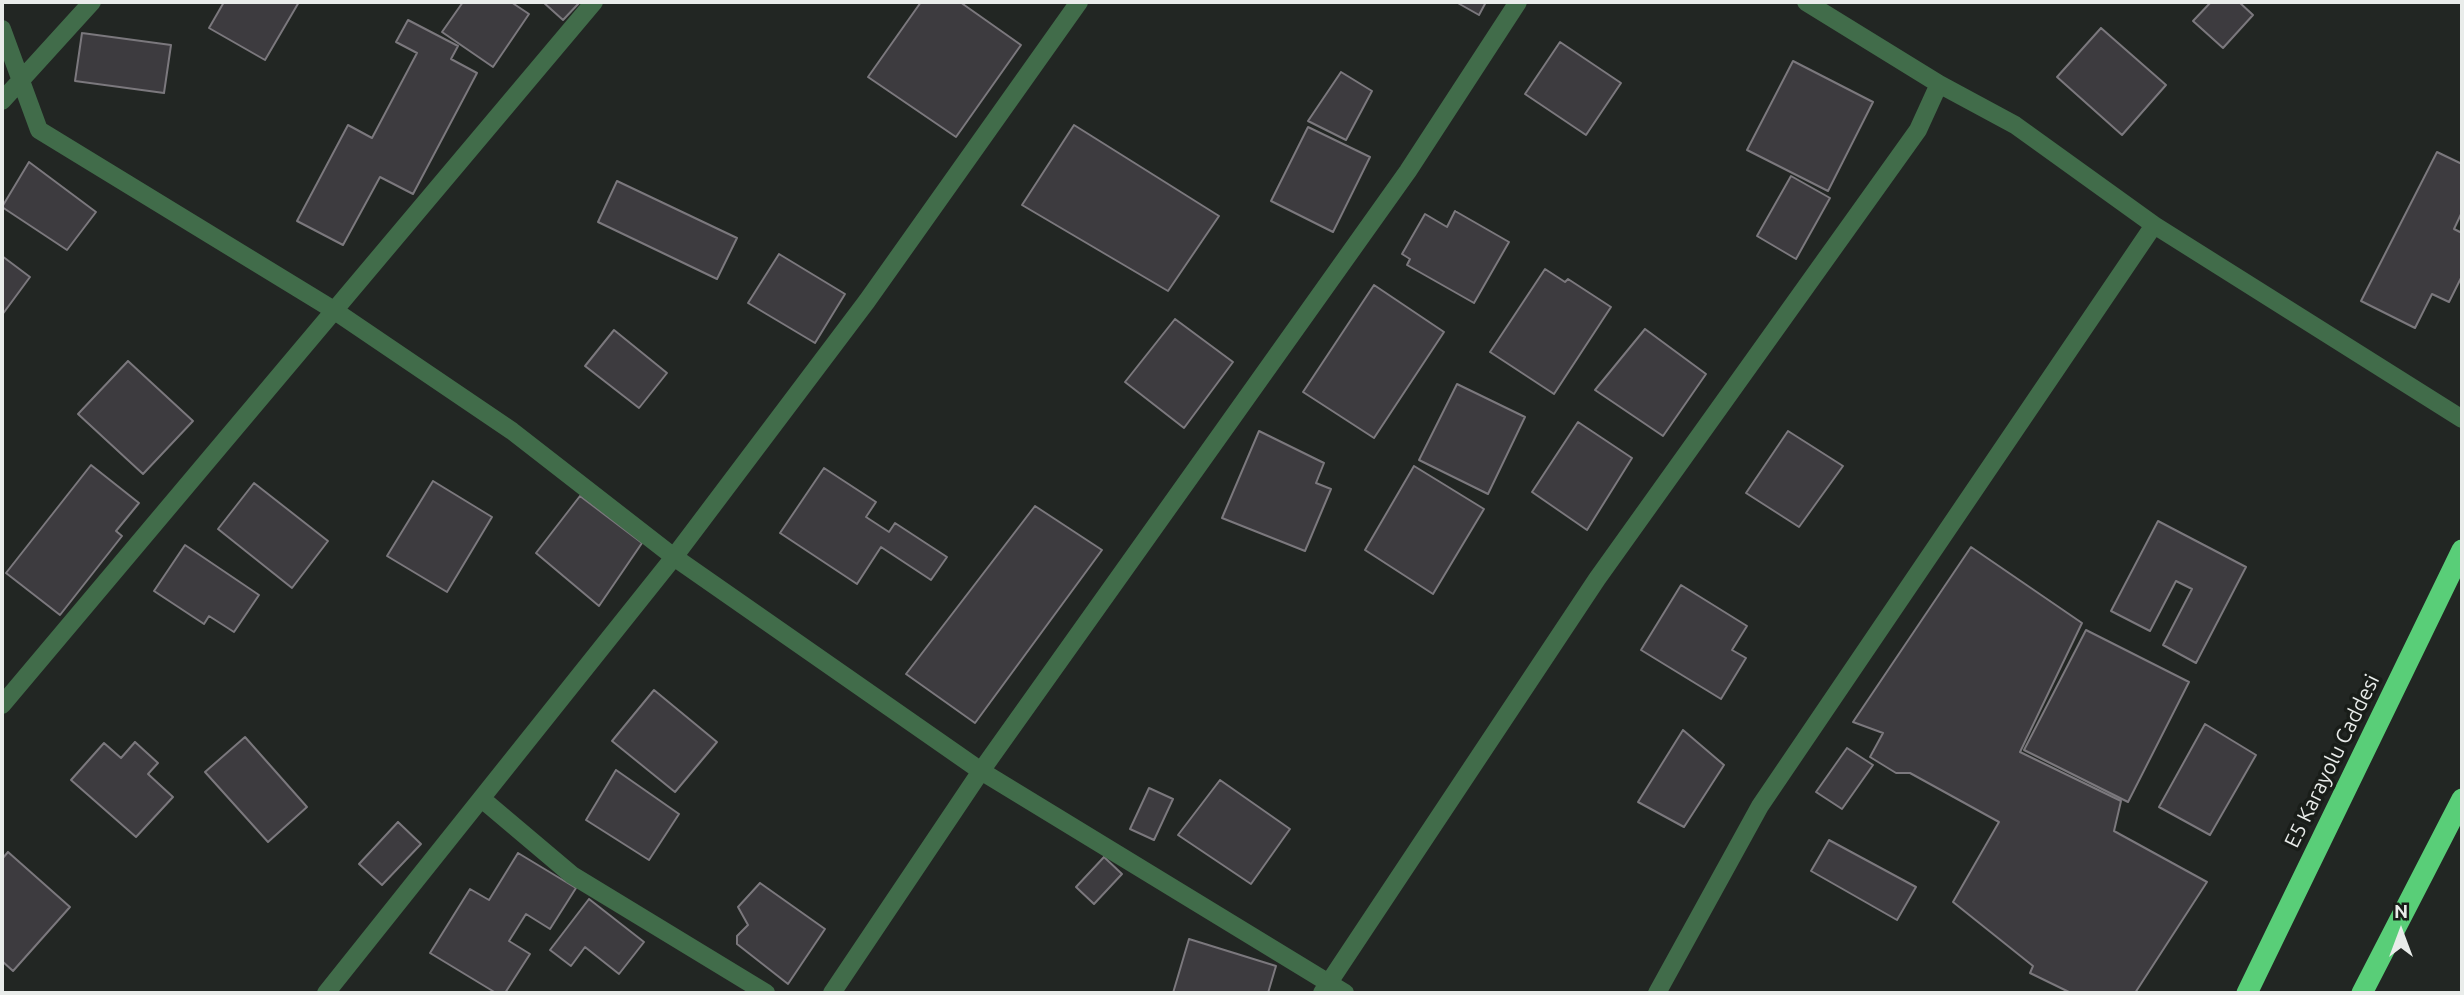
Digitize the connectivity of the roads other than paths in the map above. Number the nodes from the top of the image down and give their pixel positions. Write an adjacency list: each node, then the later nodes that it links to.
1 (92, 2): 7 (street)
2 (594, 2): 11 (street)
3 (1079, 2): 14 (street)
4 (1518, 2): 16 (street)
5 (1806, 2): 8 (street)
6 (2, 29): 7 (street)
7 (21, 82): 9 (street); 11 (street)
8 (1939, 84): 10 (street); 19 (street)
9 (2, 101)
10 (2154, 225): 12 (street); 24 (street)
11 (332, 309): 14 (street); 15 (street)
12 (2462, 419)
13 (2462, 550): 25 (highway, E5 Karayolu Caddesi)
14 (674, 557): 16 (street); 17 (street)
15 (2, 705)
16 (981, 771): 19 (street); 22 (street)
17 (482, 799): 20 (street); 21 (street)
18 (2462, 799): 26 (highway)
19 (1325, 989): 23 (street)
20 (326, 993)
21 (766, 993)
22 (832, 993)
23 (1345, 993)
24 (1657, 993)
25 (2247, 993)
26 (2362, 993)

